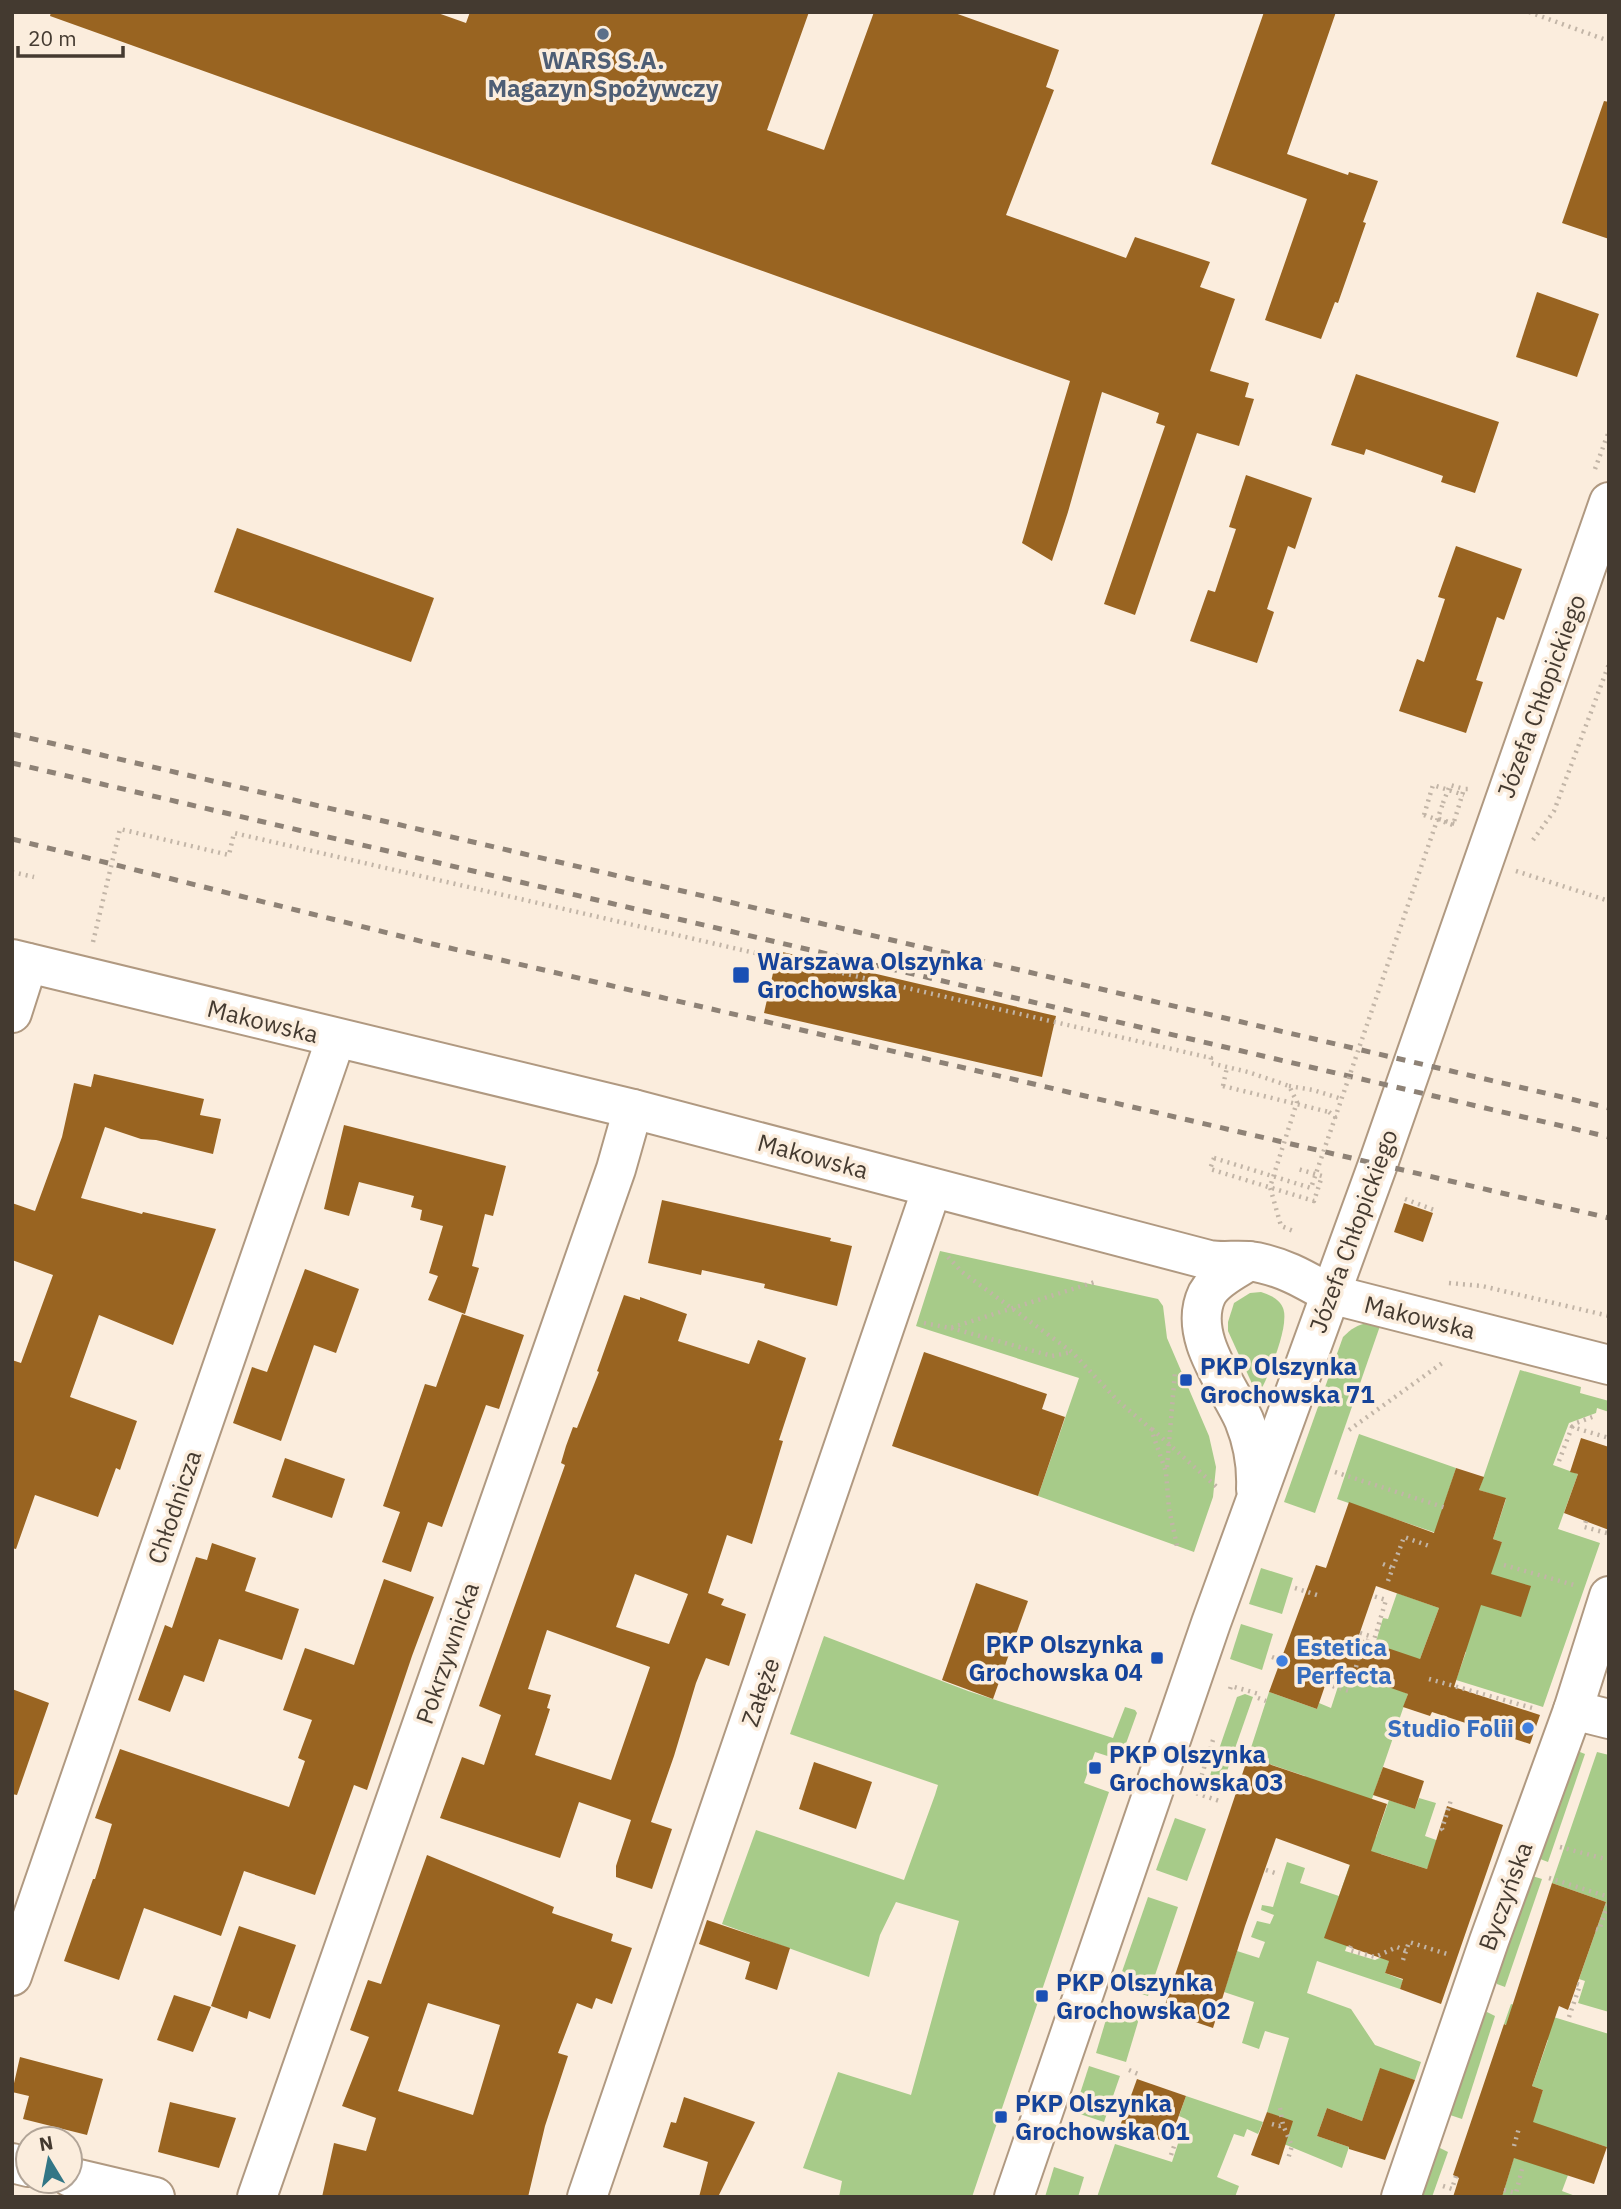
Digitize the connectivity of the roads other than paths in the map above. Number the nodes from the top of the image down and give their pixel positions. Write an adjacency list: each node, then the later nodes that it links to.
1 (1609, 502): 8 (street, Józefa Chłopickiego)
2 (20, 961): 3 (street); 4 (street, Makowska)
3 (12, 1013)
4 (336, 1038): 5 (street, Makowska); 14 (street, Chłodnicza)
5 (633, 1109): 6 (street, Makowska); 17 (street, Pokrzywnicka)
6 (932, 1188): 7 (street, Makowska); 18 (street, Załęże)
7 (1249, 1261): 8 (street, Makowska); 10 (street)
8 (1330, 1294): 9 (street, Makowska); 10 (street, Józefa Chłopickiego)
9 (1609, 1365)
10 (1238, 1497): 19 (street, Józefa Chłopickiego)
11 (1597, 1592): 12 (street, Byczyńska)
12 (1557, 1710): 13 (street); 20 (street, Byczyńska)
13 (1609, 1718)
14 (12, 1976)
15 (84, 2180): 16 (street)
16 (155, 2197)
17 (257, 2197)
18 (587, 2197)
19 (1014, 2197)
20 (1401, 2197)

